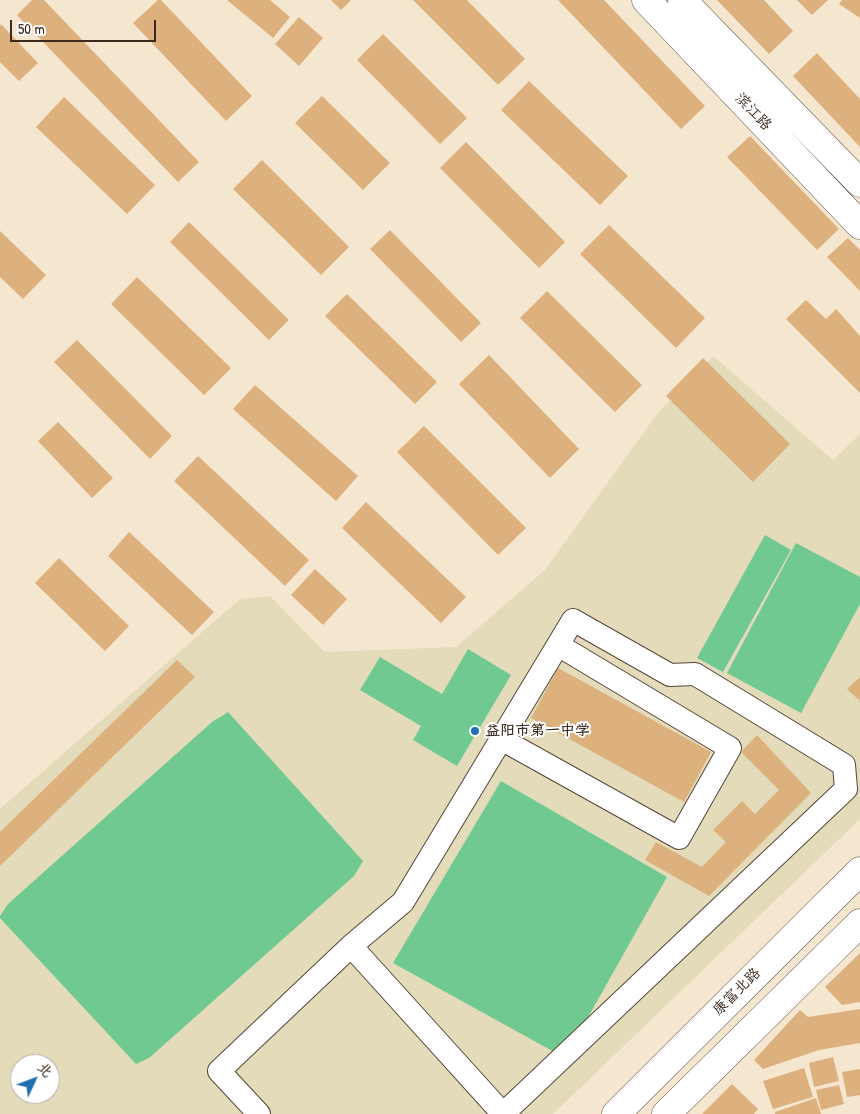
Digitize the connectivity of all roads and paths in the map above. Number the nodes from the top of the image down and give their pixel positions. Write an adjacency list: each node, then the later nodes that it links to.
1 (646, 0): 4 (main road, 滨江路)
2 (682, 0): 3 (main road, 滨江路)
3 (860, 183)
4 (860, 225)
5 (558, 645): 6 (lane); 6 (lane); 13 (lane)
6 (501, 739): 11 (lane)
7 (860, 862): 9 (main road)
8 (860, 870): 9 (main road, 康富北路)
9 (826, 903): 14 (main road, 康富北路)
10 (858, 930): 15 (main road)
11 (351, 946): 12 (lane); 13 (lane)
12 (259, 1114)
13 (504, 1114)
14 (616, 1114)
15 (666, 1114)

